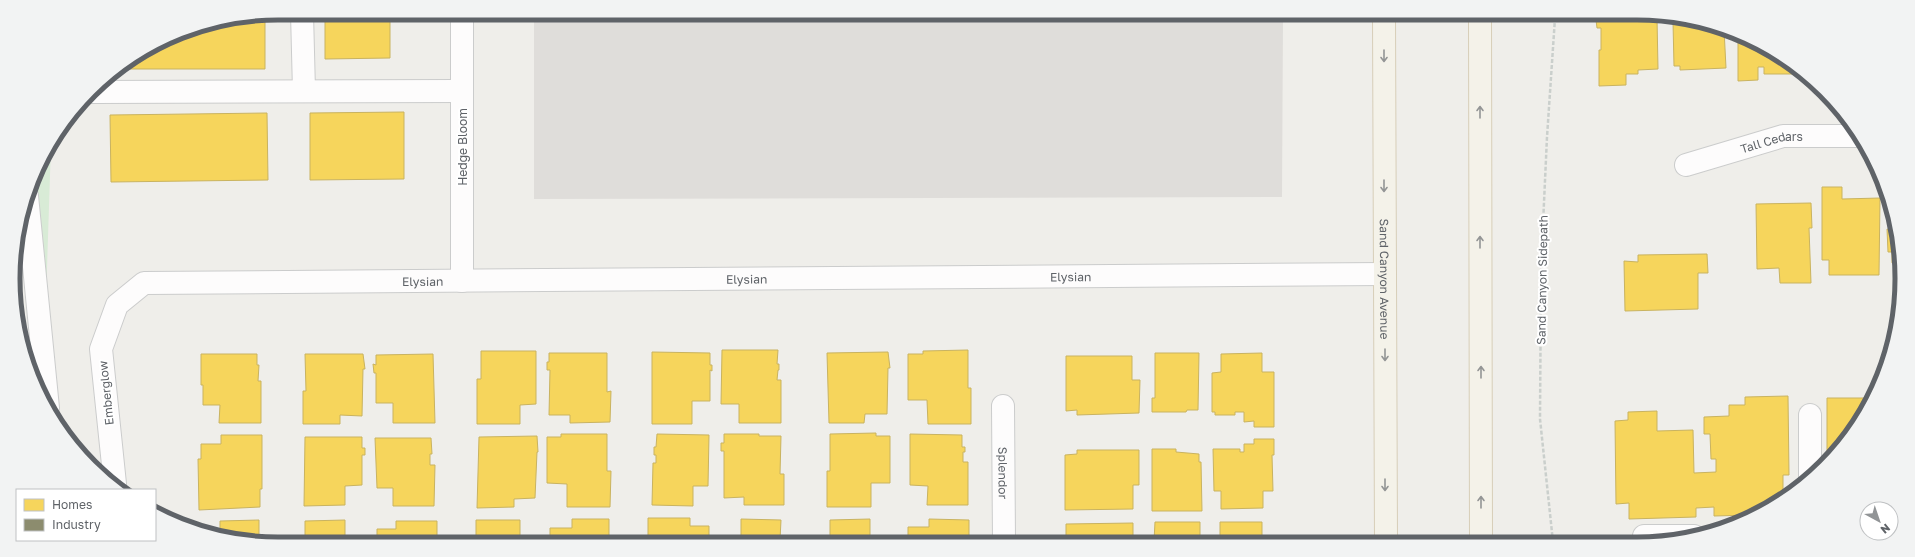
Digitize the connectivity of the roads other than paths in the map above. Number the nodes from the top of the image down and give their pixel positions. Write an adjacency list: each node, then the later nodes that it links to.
1 (302, 20): 5 (street)
2 (462, 20): 6 (street, Hedge Bloom)
3 (1384, 20): 11 (main road, Sand Canyon Avenue, one-way to 11)
4 (1480, 20): 21 (main road, one-way to 4)
5 (304, 91): 6 (street); 7 (street)
6 (462, 91): 12 (street, Hedge Bloom)
7 (100, 92)
8 (1852, 136): 9 (street, Tall Cedars)
9 (1686, 165)
10 (29, 213): 14 (street)
11 (1385, 274): 12 (street, Elysian); 20 (main road, Sand Canyon Avenue, one-way to 20)
12 (462, 281): 13 (street, Elysian)
13 (117, 305): 18 (street, Emberglow)
14 (46, 392)
15 (1003, 406): 19 (street, Splendor)
16 (1810, 415): 17 (street)
17 (1810, 470)
18 (114, 478)
19 (1004, 537)
20 (1386, 537)
21 (1481, 537)

